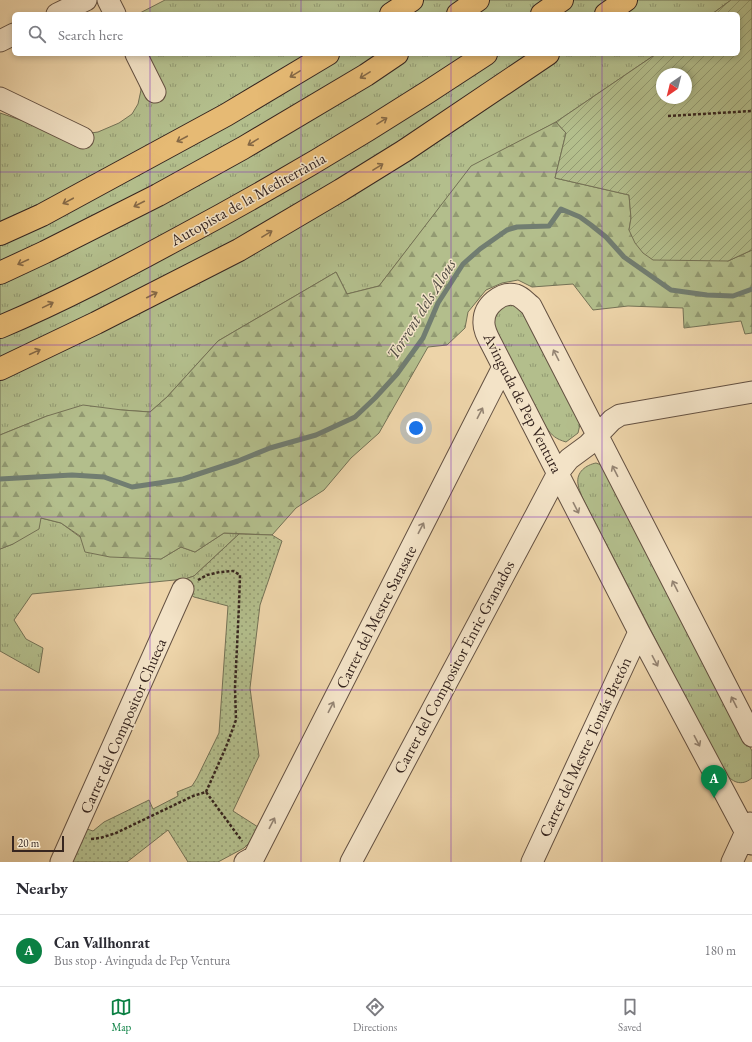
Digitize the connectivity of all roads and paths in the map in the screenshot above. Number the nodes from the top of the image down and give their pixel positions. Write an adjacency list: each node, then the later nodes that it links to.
1 (86, 0): 7 (street)
2 (108, 0): 8 (street)
3 (412, 0): 9 (highway)
4 (478, 0): 10 (highway)
5 (562, 0): 11 (highway)
6 (626, 0): 12 (highway)
7 (61, 12)
8 (114, 12)
9 (394, 12)
10 (461, 12)
11 (545, 12)
12 (609, 12)
13 (12, 35): 14 (street)
14 (0, 41)
15 (137, 56): 20 (street)
16 (325, 56): 25 (highway, one-way to 25)
17 (395, 56): 26 (highway, one-way to 26)
18 (483, 56): 27 (highway, Autopista de la Mediterrània, one-way to 18)
19 (545, 56): 29 (highway, one-way to 19)
20 (155, 92)
21 (0, 98): 24 (street)
22 (752, 111): 23 (path)
23 (668, 116)
24 (83, 138)
25 (0, 234)
26 (0, 273)
27 (0, 327)
28 (503, 367): 31 (street, Avinguda de Pep Ventura, one-way to 28); 32 (street, Avinguda de Pep Ventura); 39 (street, Carrer del Mestre Sarasate, one-way to 28)
29 (0, 369)
30 (752, 392): 31 (street, Carrer del Compositor Enric Granados)
31 (597, 435): 32 (street, Carrer del Compositor Enric Granados); 35 (street, Avinguda de Pep Ventura, one-way to 31)
32 (558, 473): 34 (street, Avinguda de Pep Ventura, one-way to 34); 41 (street, Carrer del Compositor Enric Granados)
33 (183, 590): 36 (path); 38 (street, Carrer del Compositor Chueca)
34 (639, 632): 37 (street, Avinguda de Pep Ventura, one-way to 37); 42 (street, Carrer del Mestre Tomás Bretón)
35 (752, 736)
36 (206, 792): 38 (path); 39 (path)
37 (750, 832): 43 (street)
38 (75, 833): 40 (street, Carrer del Compositor Chueca)
39 (253, 860)
40 (61, 862)
41 (351, 862)
42 (532, 862)
43 (732, 862)

